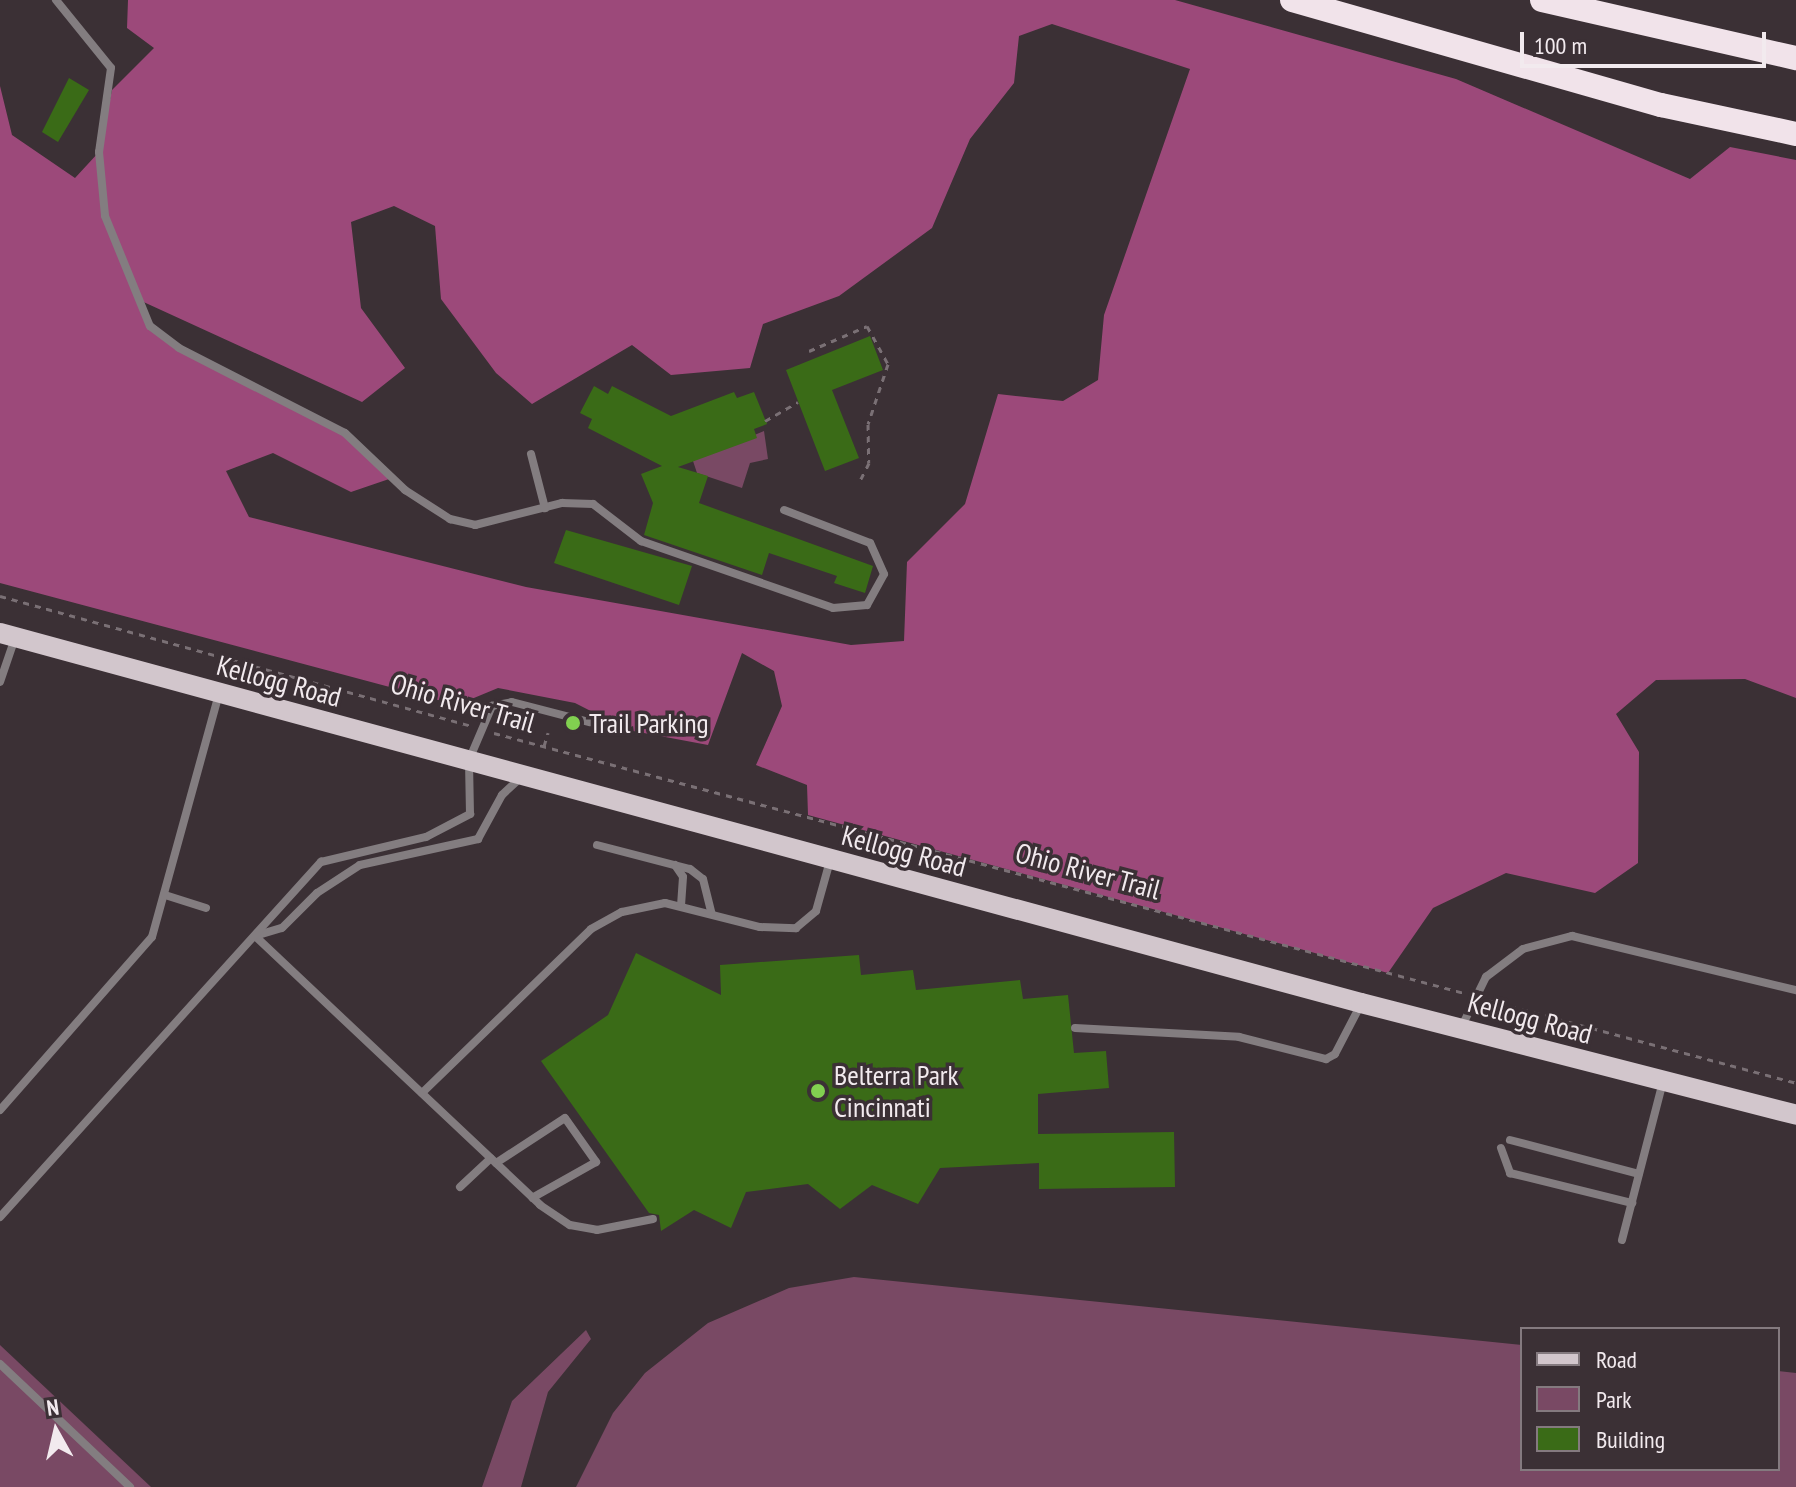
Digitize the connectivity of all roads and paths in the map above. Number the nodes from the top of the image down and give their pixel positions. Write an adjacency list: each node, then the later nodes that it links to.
1 (56, 0): 11 (lane)
2 (1292, 0): 5 (highway)
3 (1542, 0): 4 (highway)
4 (1796, 58)
5 (1796, 134)
6 (809, 351): 10 (path)
7 (798, 402): 8 (path)
8 (765, 421)
9 (531, 454): 11 (lane)
10 (859, 483)
11 (545, 508): 12 (lane)
12 (784, 510)
13 (0, 596): 18 (path, Ohio River Trail)
14 (8, 636): 15 (lane); 16 (main road, Kellogg Road)
15 (0, 682)
16 (219, 693): 21 (main road, Kellogg Road); 26 (lane)
17 (589, 722): 18 (lane)
18 (482, 729): 20 (path, Ohio River Trail); 21 (lane)
19 (542, 731): 20 (path)
20 (544, 746): 32 (path, Ohio River Trail)
21 (469, 760): 22 (main road, Kellogg Road); 30 (lane)
22 (523, 775): 24 (main road, Kellogg Road); 30 (lane)
23 (597, 845): 25 (lane)
24 (830, 860): 29 (lane); 33 (main road, Kellogg Road)
25 (675, 864): 27 (lane); 29 (lane)
26 (165, 895): 28 (lane); 39 (lane)
27 (681, 905): 29 (lane); 38 (lane)
28 (206, 908)
29 (712, 914)
30 (255, 936): 38 (lane); 48 (lane)
31 (1796, 990): 32 (lane)
32 (1475, 996): 35 (lane); 37 (path, Ohio River Trail)
33 (1361, 1003): 34 (lane); 35 (main road, Kellogg Road)
34 (1075, 1028)
35 (1460, 1029): 36 (main road, Kellogg Road)
36 (1663, 1082): 40 (main road, Kellogg Road); 44 (lane)
37 (1796, 1083)
38 (422, 1093): 43 (lane)
39 (0, 1110)
40 (1796, 1115)
41 (1510, 1140): 44 (lane)
42 (1501, 1148): 47 (lane)
43 (494, 1160): 45 (lane); 46 (lane); 46 (lane)
44 (1639, 1174): 47 (lane)
45 (460, 1187)
46 (532, 1198): 49 (lane)
47 (1632, 1203): 50 (lane)
48 (0, 1217)
49 (653, 1219)
50 (1622, 1240)
51 (0, 1364): 52 (lane)
52 (130, 1487)

